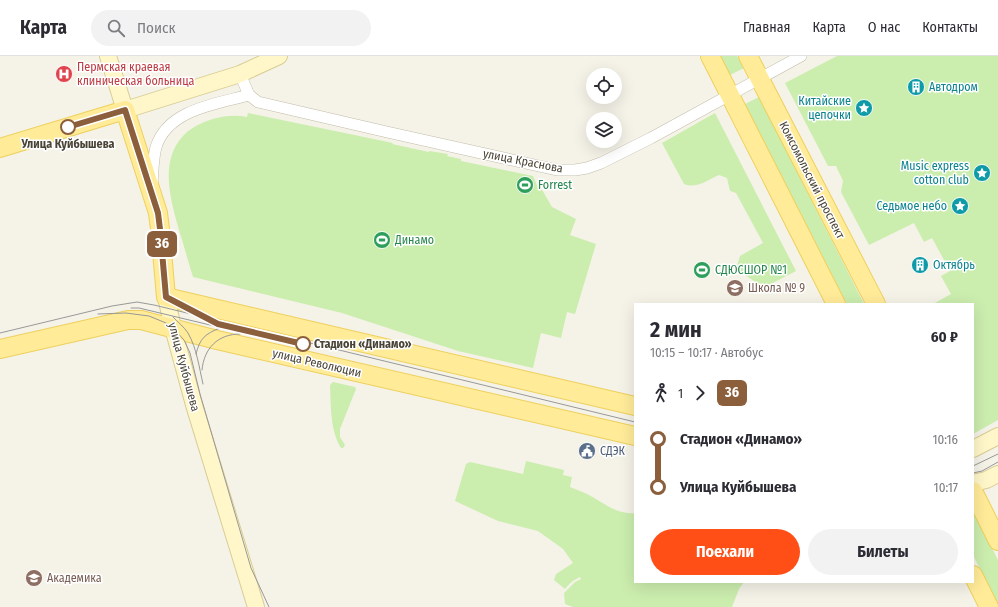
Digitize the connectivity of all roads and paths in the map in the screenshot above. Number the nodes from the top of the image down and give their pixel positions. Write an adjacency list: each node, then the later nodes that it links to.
1 (108, 56): 10 (main road, улица Куйбышева)
2 (279, 56): 6 (main road)
3 (710, 56): 8 (main road)
4 (748, 56): 7 (main road, Комсомольский проспект)
5 (801, 56): 7 (street, улица Краснова)
6 (240, 74): 9 (street); 10 (main road)
7 (760, 78): 8 (street, улица Краснова); 15 (main road, Комсомольский проспект)
8 (729, 94): 9 (street, улица Краснова); 14 (main road)
9 (249, 95): 12 (street)
10 (125, 110): 11 (main road); 12 (main road, улица Куйбышева)
11 (0, 148)
12 (152, 193): 13 (main road, улица Куйбышева)
13 (166, 297): 16 (main road, улица Куйбышева); 18 (main road)
14 (835, 303)
15 (875, 303)
16 (173, 328): 17 (main road, улица Революции); 19 (main road, улица Революции); 27 (main road, улица Куйбышева)
17 (0, 349)
18 (634, 406)
19 (634, 436)
20 (998, 436): 21 (main road)
21 (974, 448)
22 (998, 474): 23 (main road)
23 (974, 483)
24 (974, 493): 25 (main road)
25 (998, 542)
26 (974, 577): 28 (main road)
27 (256, 607)
28 (989, 607)

